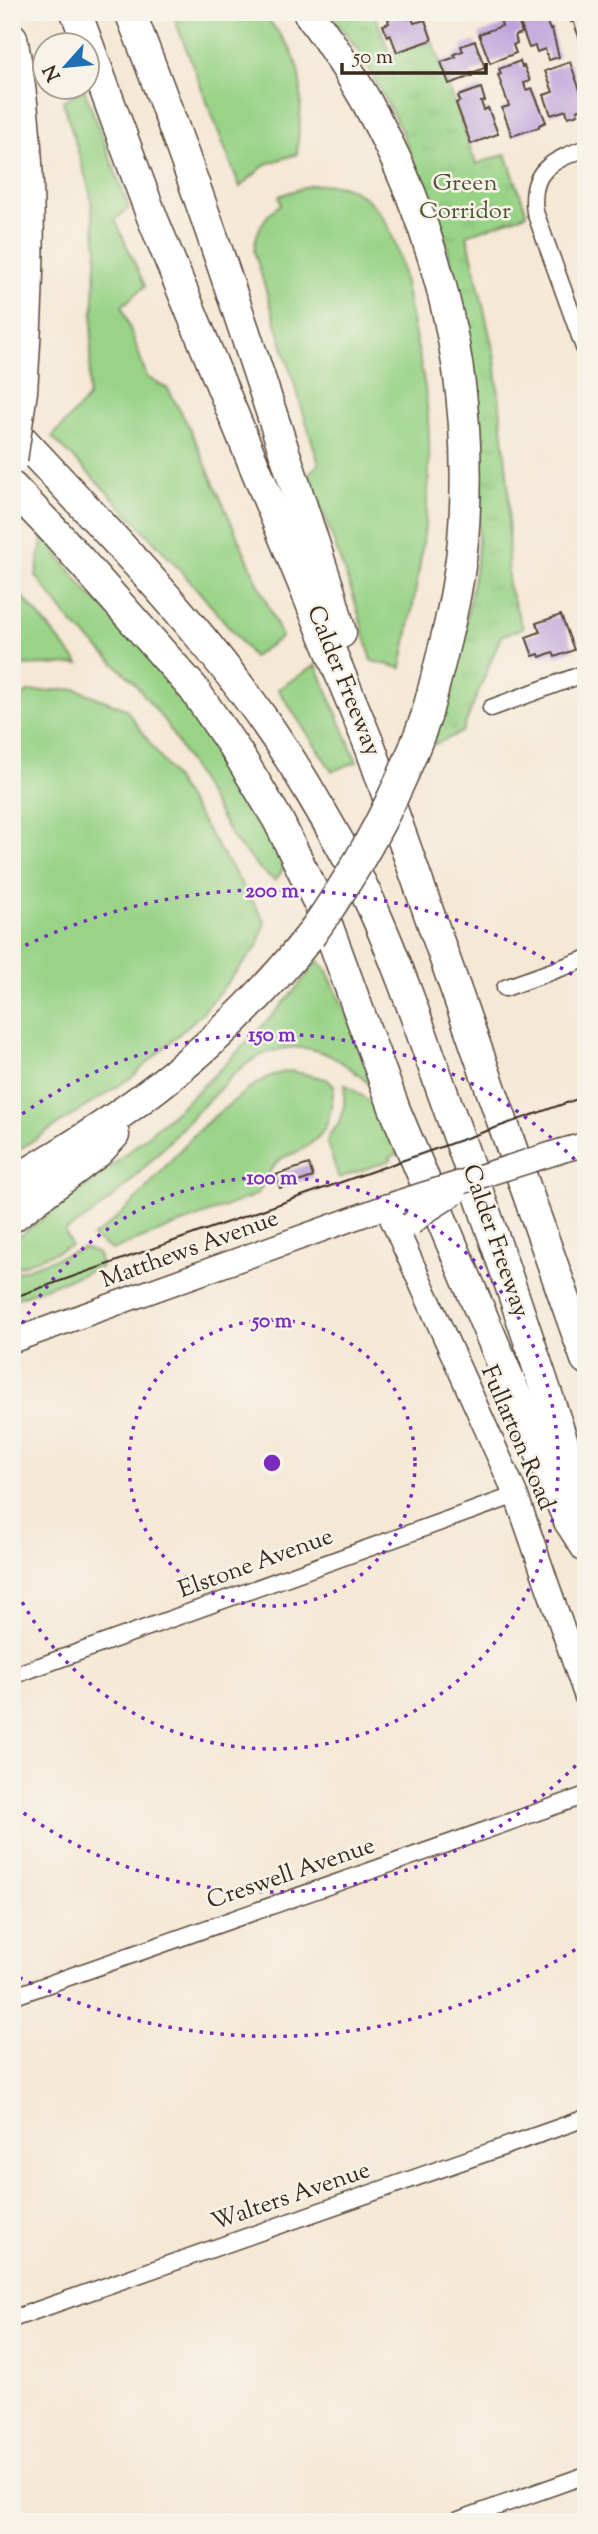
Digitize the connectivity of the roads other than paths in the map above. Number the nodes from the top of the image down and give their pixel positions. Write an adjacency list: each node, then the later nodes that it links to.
1 (76, 12): 12 (highway, Calder Freeway)
2 (130, 12): 12 (highway)
3 (308, 12): 15 (highway, bridge)
4 (12, 38): 8 (highway, bridge)
5 (586, 148): 6 (street)
6 (586, 353)
7 (12, 429): 25 (highway, Calder Freeway)
8 (12, 460)
9 (12, 487): 26 (highway)
10 (586, 673): 11 (street)
11 (491, 708)
12 (371, 749): 23 (highway, Calder Freeway)
13 (586, 959): 14 (street)
14 (505, 988)
15 (160, 1087): 18 (highway); 20 (highway)
16 (575, 1147): 17 (main road, Matthews Avenue, bridge)
17 (482, 1177): 19 (main road, Matthews Avenue, bridge); 21 (main road, bridge)
18 (12, 1182)
19 (394, 1203): 21 (main road, Fullarton Road); 22 (main road, Matthews Avenue)
20 (12, 1217)
21 (405, 1248): 24 (main road, Fullarton Road)
22 (12, 1341)
23 (586, 1359)
24 (516, 1494): 27 (street, Elstone Avenue); 28 (main road, Fullarton Road)
25 (586, 1512)
26 (586, 1547)
27 (12, 1676)
28 (586, 1696)
29 (586, 1795): 30 (street, Creswell Avenue)
30 (12, 1997)
31 (586, 2119): 32 (street, Walters Avenue)
32 (12, 2319)
33 (586, 2475): 34 (street)
34 (453, 2522)

